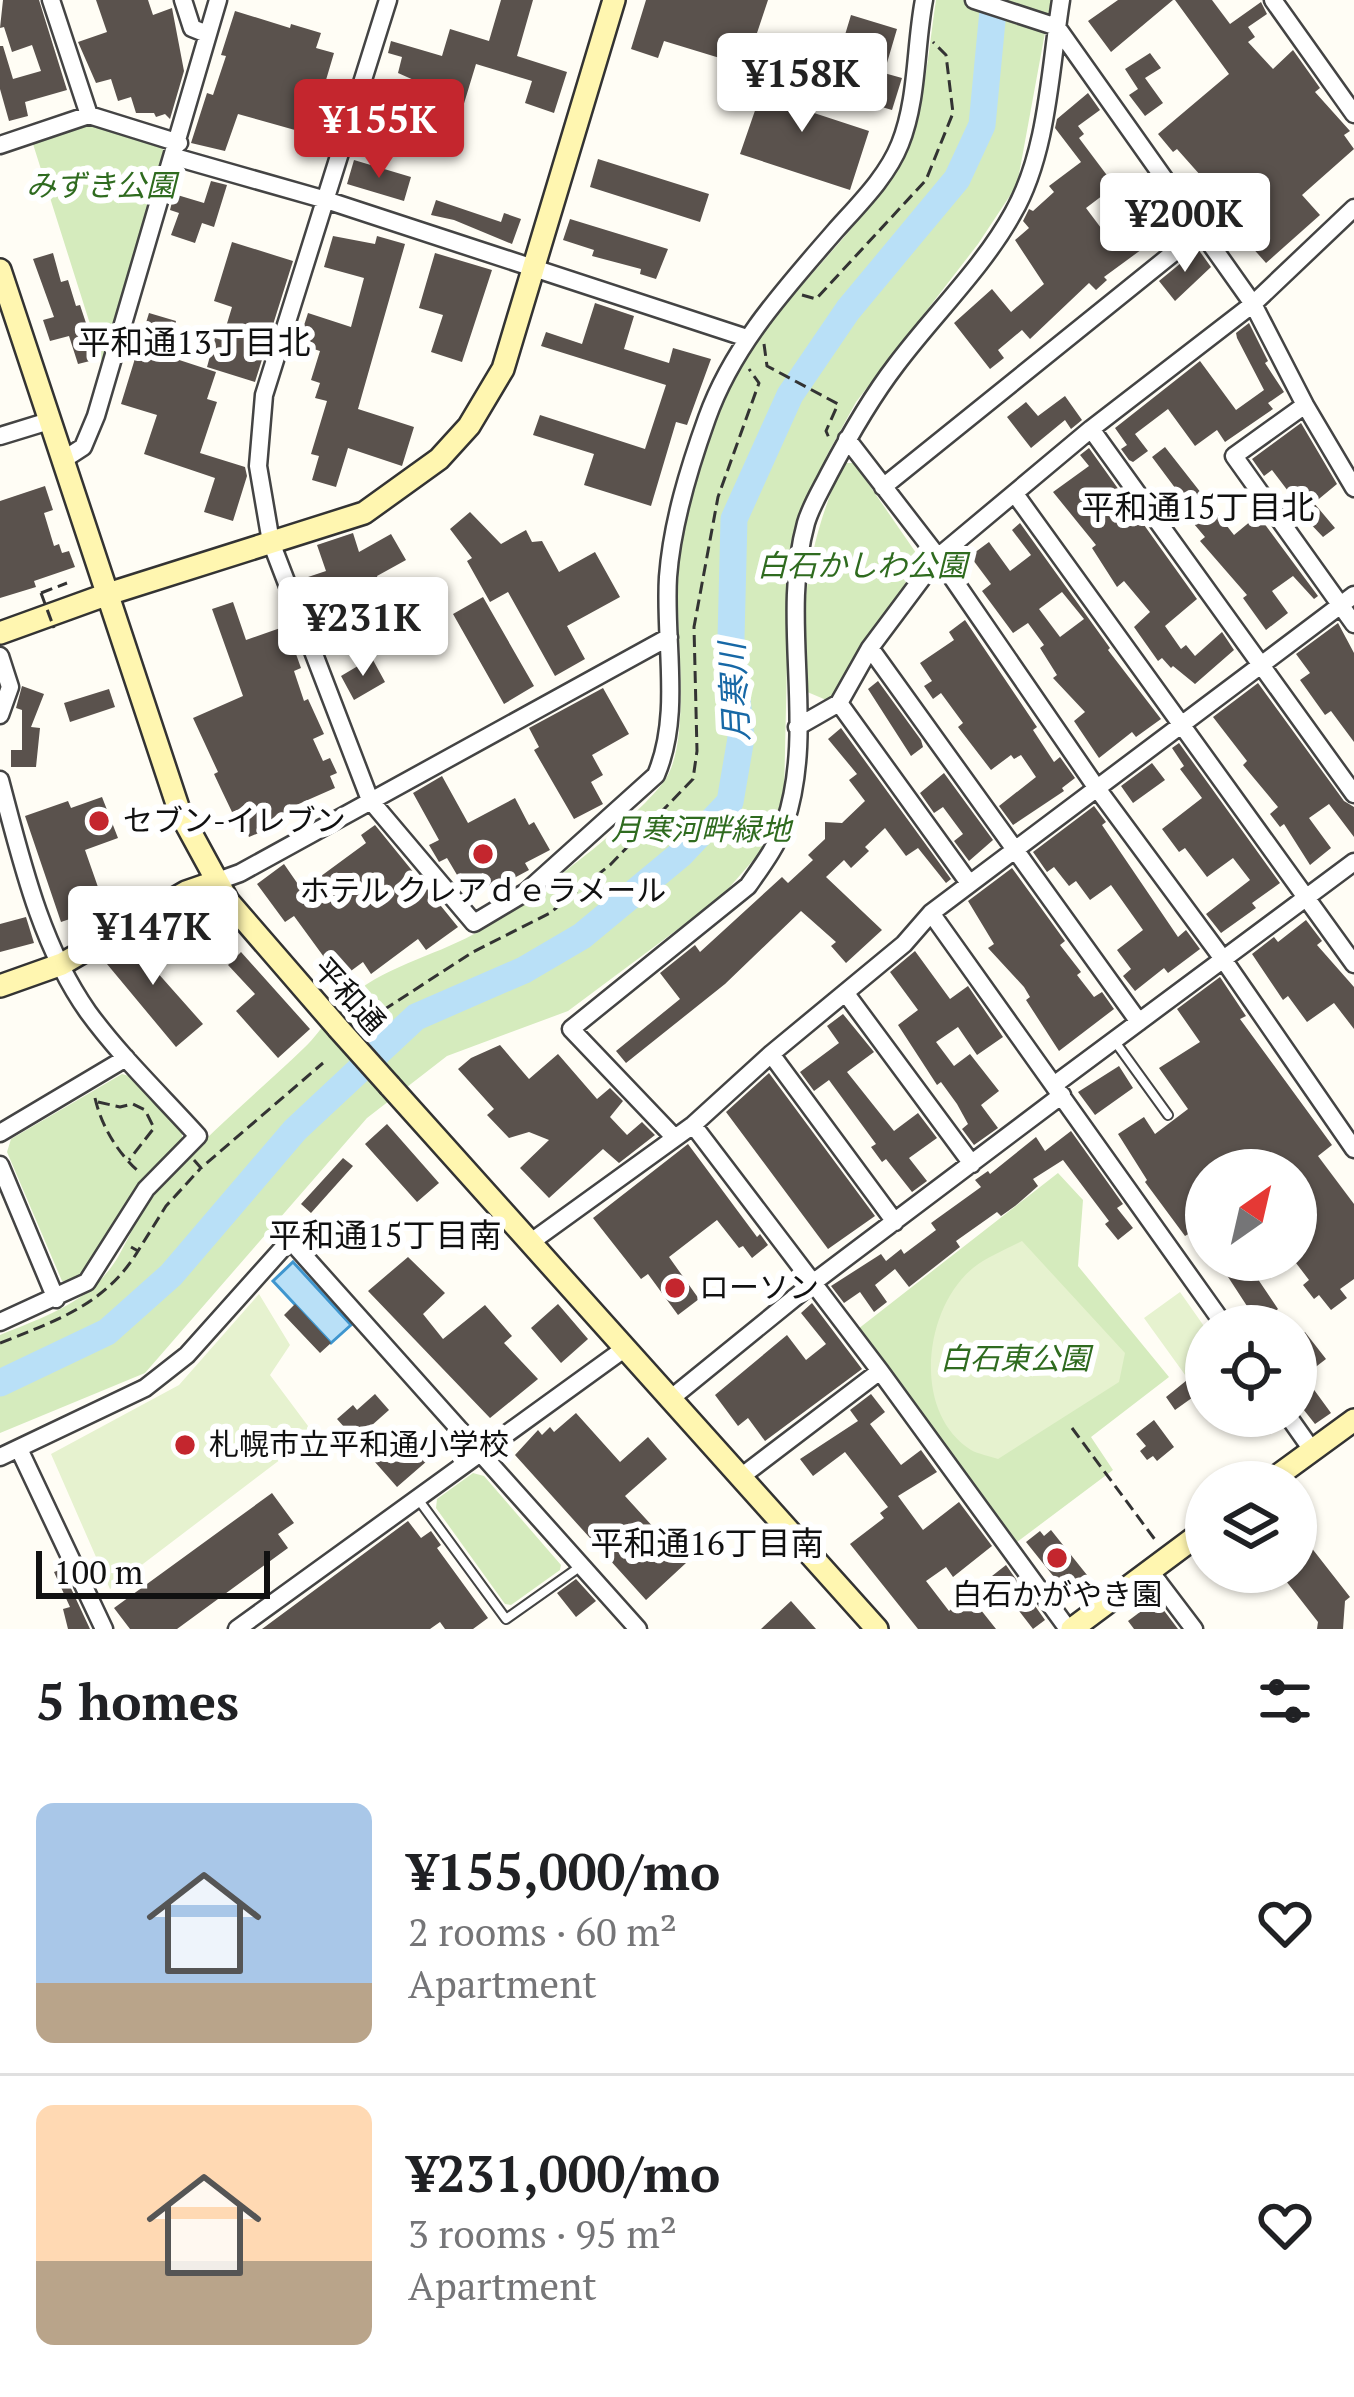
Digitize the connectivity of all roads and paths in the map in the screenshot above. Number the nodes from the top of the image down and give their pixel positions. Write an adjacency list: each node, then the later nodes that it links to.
1 (50, 0): 13 (street)
2 (183, 0): 11 (street)
3 (218, 0): 11 (street)
4 (388, 0): 16 (street)
5 (614, 0): 20 (street)
6 (924, 0): 22 (street)
7 (974, 0): 10 (street)
8 (1060, 0): 10 (street)
9 (1274, 0): 12 (street)
10 (1057, 27): 18 (street); 28 (street)
11 (207, 34): 15 (street)
12 (1354, 114)
13 (88, 115): 14 (street); 15 (street)
14 (0, 145)
15 (177, 150): 16 (street); 29 (street)
16 (326, 200): 20 (street); 34 (street)
17 (1354, 208): 21 (street)
18 (1203, 229): 21 (street); 31 (street)
19 (0, 270): 25 (street, 平和通)
20 (534, 271): 22 (street); 34 (street)
21 (1253, 304): 24 (street); 26 (street)
22 (742, 345): 42 (street); 65 (path)
23 (767, 366): 30 (path)
24 (1305, 405): 32 (street); 38 (street)
25 (49, 421): 27 (street); 29 (street, 平和通)
26 (1091, 429): 33 (street); 45 (street)
27 (0, 436)
28 (847, 439): 30 (street); 31 (street)
29 (63, 460): 37 (street, 平和通)
30 (837, 460): 49 (street)
31 (883, 488): 35 (street)
32 (1354, 488)
33 (1016, 494): 35 (street); 48 (street)
34 (271, 542): 37 (street); 53 (street)
35 (938, 557): 43 (street); 51 (street)
36 (68, 583): 40 (path, bridge)
37 (108, 594): 41 (street); 56 (street, 平和通)
38 (1347, 600): 39 (street); 45 (street)
39 (1354, 624)
40 (54, 628)
41 (0, 633)
42 (669, 637): 53 (street); 53 (street)
43 (870, 648): 46 (street); 54 (street)
44 (0, 656): 47 (street)
45 (1260, 665): 48 (street); 52 (street)
46 (839, 704): 49 (street); 57 (street)
47 (0, 715)
48 (1180, 724): 51 (street); 58 (street)
49 (797, 727): 77 (street)
50 (0, 780): 61 (street)
51 (1096, 787): 54 (street); 60 (street)
52 (1354, 794)
53 (370, 800): 56 (street)
54 (1012, 850): 57 (street); 66 (street)
55 (1354, 862): 58 (street)
56 (215, 882): 61 (street); 87 (street, 平和通, bridge)
57 (969, 883): 59 (street)
58 (1307, 897): 60 (street); 62 (street)
59 (931, 913): 64 (street); 72 (street)
60 (1223, 959): 66 (street); 78 (street)
61 (62, 964): 63 (street); 69 (street)
62 (1354, 964)
63 (0, 986)
64 (847, 994): 68 (street); 81 (street)
65 (368, 1020)
66 (1139, 1022): 67 (street)
67 (1114, 1040): 72 (street); 74 (lane)
68 (771, 1054): 75 (street); 85 (street)
69 (126, 1058): 71 (street); 79 (street)
70 (323, 1063): 83 (path)
71 (92, 1078): 73 (path); 76 (street)
72 (1058, 1090): 81 (street); 90 (street)
73 (95, 1101): 80 (path); 80 (path)
74 (1168, 1115)
75 (693, 1125): 77 (street); 88 (street)
76 (0, 1133)
77 (675, 1138): 87 (street)
78 (1354, 1149)
79 (184, 1150): 83 (path); 84 (street)
80 (128, 1162): 84 (path)
81 (972, 1164): 85 (street)
82 (0, 1165): 89 (street)
83 (201, 1168): 86 (path)
84 (156, 1179): 86 (street)
85 (895, 1222): 88 (street)
86 (116, 1240): 89 (street)
87 (531, 1242): 92 (street, 平和通)
88 (814, 1282): 93 (street); 94 (street)
89 (56, 1299): 91 (street)
90 (1210, 1305)
91 (0, 1322)
92 (624, 1349): 94 (street, 平和通); 100 (street)
93 (880, 1372): 103 (street); 112 (street)
94 (669, 1400): 103 (street, 平和通)
95 (1354, 1420): 99 (street)
96 (1072, 1428): 106 (path)
97 (1303, 1437): 99 (street)
98 (19, 1450): 100 (street); 101 (street); 108 (street)
99 (1312, 1450): 102 (street)
100 (480, 1453): 104 (street); 107 (street)
101 (0, 1457)
102 (1297, 1461)
103 (742, 1476): 111 (street, 平和通)
104 (417, 1498): 107 (lane); 109 (street)
105 (1185, 1545): 106 (street)
106 (1159, 1564): 112 (street); 113 (street)
107 (581, 1566): 110 (street)
108 (104, 1629)
109 (237, 1629)
110 (638, 1629)
111 (877, 1629)
112 (1070, 1629)
113 (1194, 1629)

